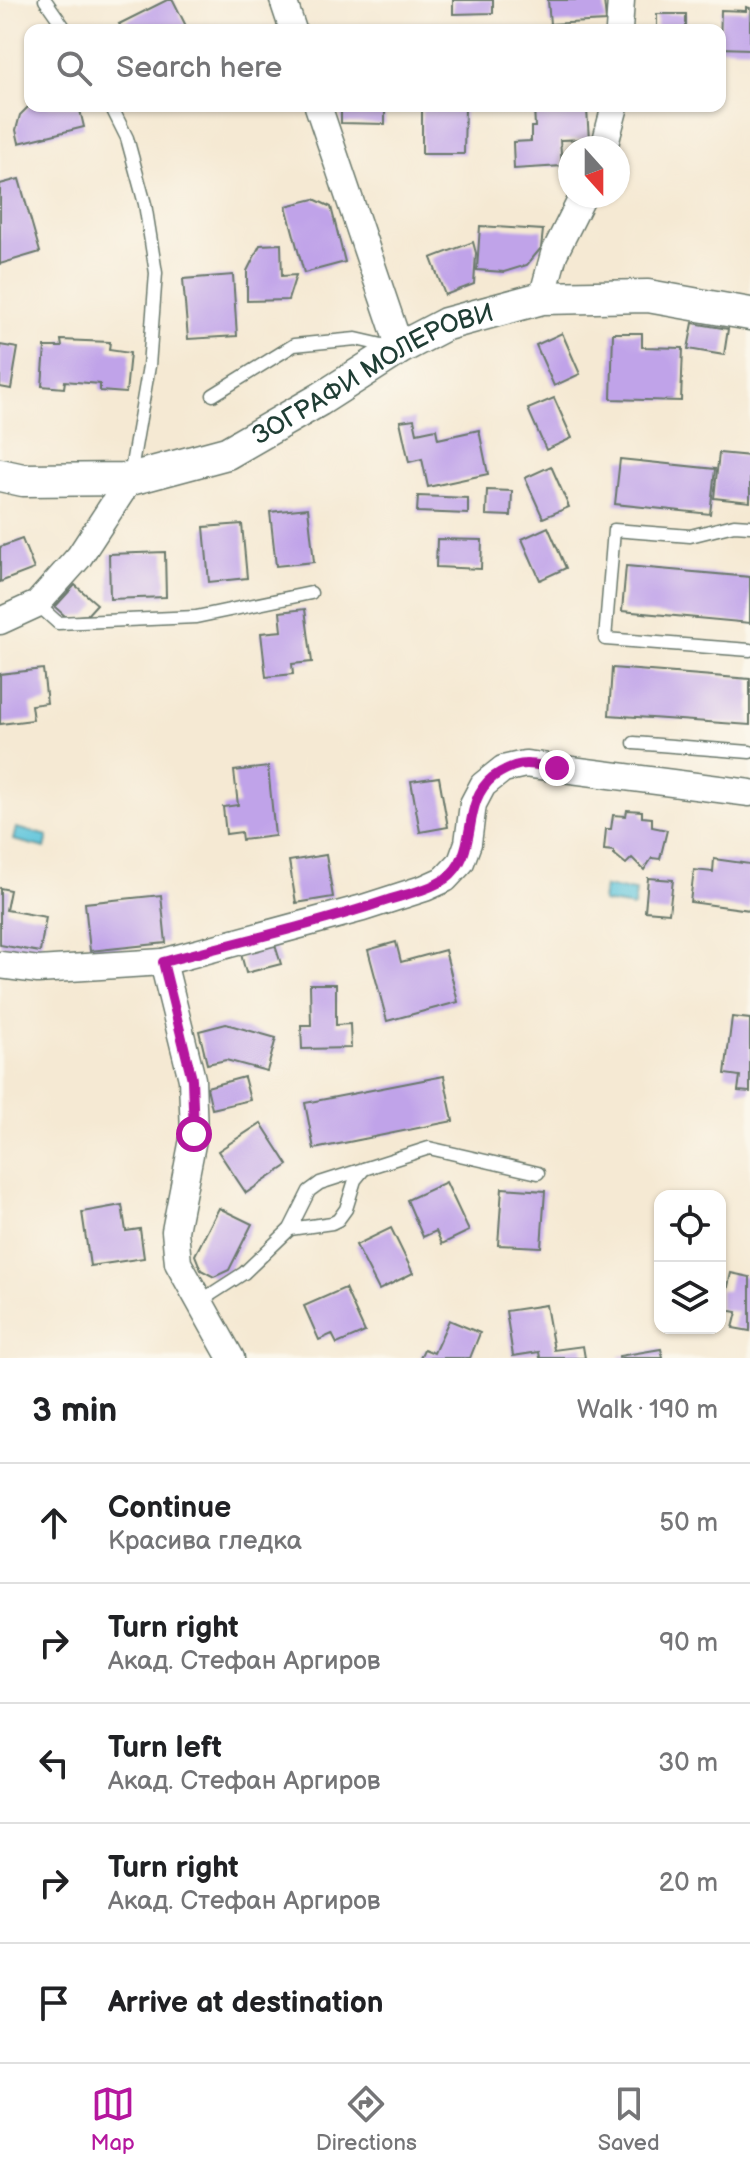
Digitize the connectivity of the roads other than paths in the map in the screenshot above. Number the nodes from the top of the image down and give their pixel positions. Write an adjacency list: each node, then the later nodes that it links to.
1 (45, 0): 4 (lane)
2 (283, 0): 5 (street)
3 (621, 0): 6 (street)
4 (62, 24)
5 (291, 24)
6 (619, 24)
7 (114, 112): 17 (lane)
8 (320, 112): 14 (street)
9 (613, 112): 10 (street)
10 (607, 136)
11 (577, 208): 12 (street)
12 (542, 298): 13 (street, ЗОГРАФИ МОЛЕРОВИ); 14 (street, ЗОГРАФИ МОЛЕРОВИ)
13 (750, 314)
14 (399, 348): 15 (lane); 17 (street, ЗОГРАФИ МОЛЕРОВИ)
15 (213, 395)
16 (0, 475): 17 (street, ЗОГРАФИ МОЛЕРОВИ)
17 (130, 479): 20 (street)
18 (750, 526): 22 (lane)
19 (311, 593): 20 (lane)
20 (37, 604): 21 (street)
21 (0, 621)
22 (750, 650)
23 (634, 743): 24 (lane)
24 (750, 752)
25 (750, 793): 26 (street)
26 (163, 962): 27 (street); 31 (street)
27 (0, 965)
28 (364, 1169): 29 (lane); 30 (lane); 30 (lane)
29 (538, 1173)
30 (290, 1229): 31 (lane)
31 (199, 1302): 32 (street)
32 (231, 1358)

